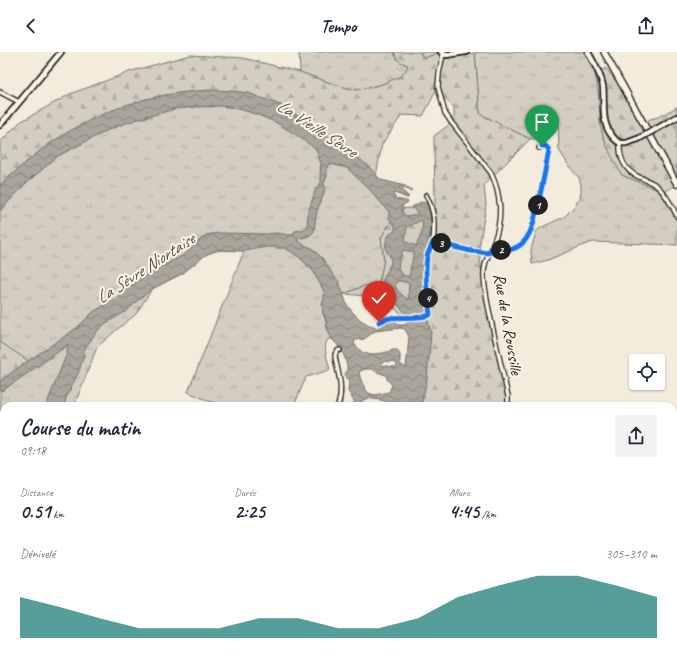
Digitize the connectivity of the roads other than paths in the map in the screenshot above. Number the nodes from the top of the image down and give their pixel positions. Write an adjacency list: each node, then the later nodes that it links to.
1 (61, 52): 7 (street)
2 (466, 52): 5 (street)
3 (588, 52): 10 (street)
4 (604, 52): 12 (main road)
5 (442, 53): 16 (street, Rue de la Roussille)
6 (0, 92): 7 (street)
7 (19, 102): 9 (street)
8 (677, 117): 10 (street, bridge)
9 (0, 125)
10 (620, 143): 14 (street)
11 (539, 148): 16 (street)
12 (677, 184)
13 (426, 195): 15 (street)
14 (677, 216)
15 (433, 242): 17 (street); 18 (street)
16 (491, 248): 17 (street, Rue de la Roussille)
17 (489, 253): 21 (street, Rue de la Roussille)
18 (379, 322)
19 (340, 350): 20 (street)
20 (339, 402)
21 (508, 402)

